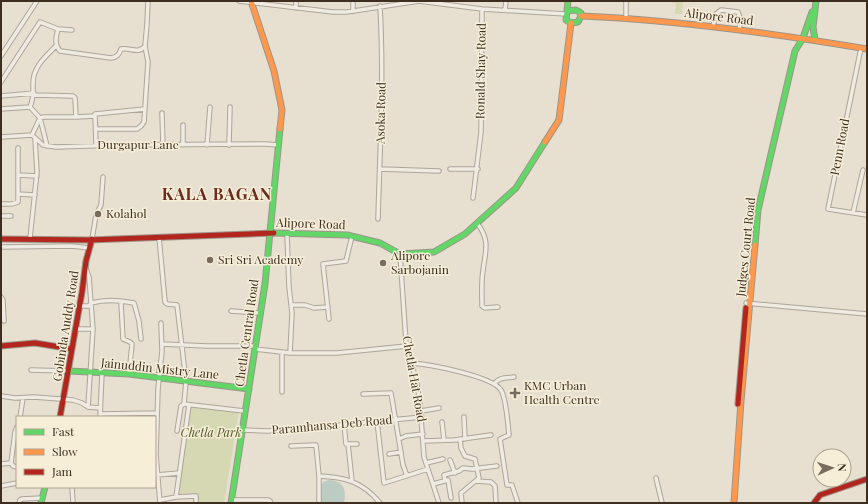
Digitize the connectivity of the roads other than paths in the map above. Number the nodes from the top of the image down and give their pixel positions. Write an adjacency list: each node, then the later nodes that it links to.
1 (37, 1): 31 (street)
2 (148, 1): 28 (street)
3 (239, 1): 11 (street)
4 (296, 1): 13 (street)
5 (353, 1): 16 (street)
6 (421, 1): 12 (street); 14 (street)
7 (506, 1): 15 (street)
8 (568, 1): 17 (main road)
9 (626, 1): 19 (street)
10 (816, 1): 25 (main road, Judges Court Road); 26 (main road)
11 (251, 2): 13 (street); 53 (main road, Chetla Central Road)
12 (380, 6): 16 (street); 56 (street, Asoka Road)
13 (296, 8): 16 (street)
14 (482, 9): 15 (street); 57 (street, Ronald Shay Road)
15 (505, 10): 17 (street)
16 (353, 11)
17 (567, 12): 18 (main road); 20 (main road)
18 (581, 16): 19 (main road, Alipore Road); 20 (main road)
19 (626, 17): 21 (main road, Alipore Road)
20 (571, 23): 73 (main road)
21 (713, 26): 23 (main road, Alipore Road); 23 (street)
22 (58, 29): 24 (street); 27 (street); 32 (street)
23 (739, 29): 25 (main road, Alipore Road)
24 (72, 30)
25 (803, 38): 26 (main road, Alipore Road); 88 (main road, Judges Court Road)
26 (815, 40): 29 (main road, Alipore Road)
27 (56, 46): 28 (street); 33 (street)
28 (145, 46): 39 (street)
29 (861, 48): 30 (main road, Alipore Road); 68 (street, Penn Road)
30 (867, 49)
31 (1, 56)
32 (1, 82)
33 (34, 94): 34 (street); 35 (street); 42 (street)
34 (1, 96)
35 (30, 107): 38 (street); 43 (street)
36 (210, 107): 51 (street)
37 (230, 107): 52 (street)
38 (1, 109)
39 (145, 109): 41 (street); 45 (street)
40 (162, 113): 49 (street)
41 (95, 116): 42 (street); 45 (street)
42 (76, 117): 43 (street)
43 (40, 118): 47 (street); 54 (street)
44 (183, 125): 50 (street)
45 (96, 129): 48 (street)
46 (1, 137): 47 (street)
47 (34, 137): 54 (street); 62 (street)
48 (96, 145): 49 (street, Durgapur Lane); 54 (street, Durgapur Lane)
49 (163, 145): 50 (street, Durgapur Lane)
50 (183, 145): 51 (street, Durgapur Lane)
51 (207, 145): 52 (street, Durgapur Lane)
52 (228, 145): 53 (street, Durgapur Lane)
53 (278, 145): 74 (main road, Chetla Central Road)
54 (47, 146)
55 (18, 148): 61 (street)
56 (380, 169): 60 (street); 72 (street, Asoka Road)
57 (478, 169): 58 (street); 66 (street, Ronald Shay Road)
58 (450, 170)
59 (863, 170): 68 (street)
60 (439, 171)
61 (18, 175): 62 (street); 64 (street)
62 (37, 176): 65 (street)
63 (102, 177): 80 (street)
64 (18, 194): 65 (street); 67 (street)
65 (35, 196): 79 (street)
66 (473, 198)
67 (1, 204)
68 (853, 213): 69 (street, Penn Road)
69 (867, 215)
70 (1, 216): 71 (street)
71 (11, 216)
72 (378, 219)
73 (478, 223): 83 (main road); 92 (street)
74 (269, 233): 75 (main road, Alipore Road); 77 (main road, Alipore Road); 94 (main road, Chetla Central Road)
75 (287, 234): 76 (main road, Alipore Road); 89 (street)
76 (352, 236): 83 (main road, Alipore Road); 91 (street)
77 (159, 237): 80 (main road, Alipore Road); 103 (street)
78 (1, 238): 79 (main road, Alipore Road); 80 (main road, Alipore Road)
79 (30, 238): 80 (main road, Alipore Road)
80 (90, 239): 82 (main road, Gobinda Auddy Road)
81 (1, 247): 82 (street)
82 (89, 248): 84 (main road, Gobinda Auddy Road)
83 (400, 254): 105 (street, Chetla Hat Road)
84 (86, 267): 87 (street); 90 (main road, Gobinda Auddy Road)
85 (1, 297): 97 (street)
86 (121, 302): 87 (street); 101 (street); 115 (street)
87 (91, 303): 90 (street); 100 (street)
88 (748, 303): 95 (street); 200 (main road, Judges Court Road)
89 (291, 305): 91 (street); 109 (street)
90 (80, 306): 99 (main road, Gobinda Auddy Road)
91 (328, 307): 96 (street)
92 (498, 307)
93 (231, 311): 94 (street)
94 (260, 313): 106 (main road, Chetla Central Road)
95 (867, 314)
96 (329, 320)
97 (4, 321)
98 (161, 323): 102 (street)
99 (75, 329): 100 (street); 107 (main road, Gobinda Auddy Road)
100 (94, 329): 114 (street)
101 (141, 339)
102 (162, 344): 103 (street); 117 (street)
103 (181, 345): 106 (street); 118 (street)
104 (1, 346): 107 (main road)
105 (407, 346): 109 (street); 110 (street, Chetla Hat Road)
106 (255, 348): 108 (street); 120 (main road, Chetla Central Road)
107 (72, 349): 112 (main road, Gobinda Auddy Road)
108 (282, 352): 109 (street); 121 (street)
109 (290, 353)
110 (411, 363): 119 (street); 131 (street, Chetla Hat Road)
111 (31, 370): 112 (street)
112 (69, 371): 114 (main road, Jainuddin Mistry Lane); 125 (main road, Gobinda Auddy Road)
113 (102, 372): 114 (main road, Jainuddin Mistry Lane); 115 (main road, Jainuddin Mistry Lane); 129 (street)
114 (90, 373): 128 (street)
115 (129, 374): 117 (main road, Jainuddin Mistry Lane)
116 (514, 377): 119 (street)
117 (159, 378): 118 (main road, Jainuddin Mistry Lane); 133 (street)
118 (186, 381): 120 (main road, Jainuddin Mistry Lane); 126 (street)
119 (494, 384): 198 (street)
120 (249, 389): 132 (main road, Chetla Central Road)
121 (282, 392)
122 (363, 394): 140 (street)
123 (1, 396): 124 (street)
124 (23, 398): 125 (street); 136 (street)
125 (63, 400): 128 (street); 137 (main road, Gobinda Auddy Road)
126 (184, 404): 127 (street); 146 (street)
127 (189, 405): 132 (street); 169 (street)
128 (88, 407): 129 (street)
129 (100, 408): 134 (street)
130 (439, 408): 131 (street)
131 (421, 411): 138 (street, Chetla Hat Road)
132 (244, 412): 145 (main road, Chetla Central Road)
133 (157, 413): 135 (street); 152 (street)
134 (100, 415): 135 (street)
135 (121, 415)
136 (20, 416)
137 (60, 416)
138 (422, 417): 140 (street, Paramhansa Deb Road); 147 (street, Chetla Hat Road)
139 (464, 417): 151 (street)
140 (395, 420): 141 (street, Paramhansa Deb Road); 149 (street)
141 (377, 421): 143 (street, Paramhansa Deb Road); 173 (street)
142 (442, 422): 153 (street)
143 (344, 424): 145 (street, Paramhansa Deb Road); 155 (street)
144 (16, 429): 162 (street)
145 (242, 430): 188 (main road, Chetla Central Road)
146 (178, 431)
147 (423, 434): 149 (street); 154 (street, Chetla Hat Road)
148 (491, 435): 151 (street)
149 (399, 439): 158 (street)
150 (460, 439): 151 (street); 153 (street); 167 (street)
151 (465, 439)
152 (156, 440): 171 (street)
153 (444, 440): 154 (street)
154 (423, 441): 163 (street, Chetla Hat Road)
155 (348, 444): 156 (street); 177 (street)
156 (357, 444)
157 (291, 446): 172 (street)
158 (401, 452): 159 (street); 173 (street)
159 (389, 454)
160 (443, 459): 163 (street)
161 (450, 460): 170 (street)
162 (12, 463): 164 (street); 166 (street)
163 (426, 463): 168 (street, Chetla Hat Road)
164 (1, 464)
165 (497, 466): 167 (street)
166 (16, 467)
167 (476, 468): 170 (street); 178 (street)
168 (428, 469): 173 (street); 180 (street, Chetla Hat Road)
169 (179, 472): 171 (street); 184 (street)
170 (455, 473): 176 (street)
171 (156, 475): 187 (street)
172 (319, 476): 177 (street); 193 (street)
173 (407, 476)
174 (656, 478): 199 (street)
175 (867, 479): 201 (main road)
176 (445, 480): 180 (street); 185 (street)
177 (352, 481): 194 (street)
178 (476, 481): 196 (street); 197 (street)
179 (16, 483): 181 (street)
180 (433, 484): 195 (street, Chetla Hat Road)
181 (1, 486)
182 (45, 488): 186 (main road)
183 (72, 488): 190 (street)
184 (176, 496): 187 (street); 191 (street)
185 (451, 498)
186 (42, 501): 189 (street)
187 (160, 501)
188 (231, 502): 192 (street)
189 (19, 503)
190 (73, 503)
191 (196, 503)
192 (271, 503)
193 (319, 503)
194 (380, 503)
195 (439, 503)
196 (462, 503)
197 (496, 503)
198 (518, 503)
199 (662, 503)
200 (733, 503)
201 (814, 503)

